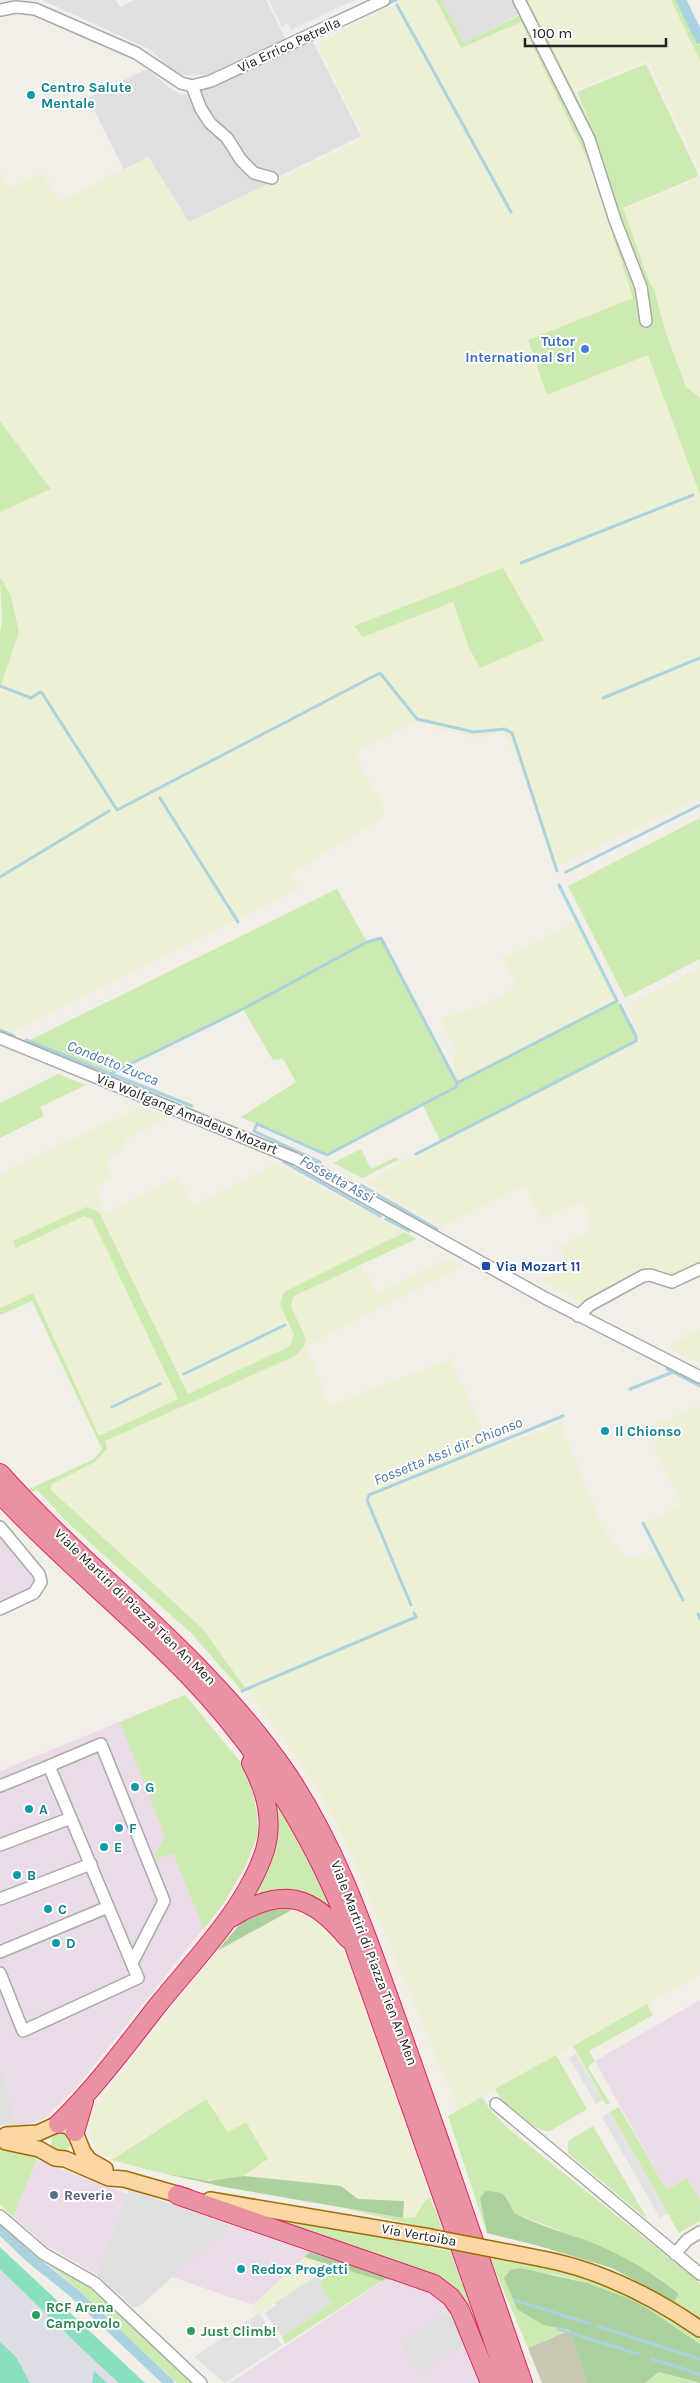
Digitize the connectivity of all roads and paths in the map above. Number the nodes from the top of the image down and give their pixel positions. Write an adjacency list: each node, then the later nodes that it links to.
1 (384, 0): 4 (street, Via Errico Petrella)
2 (519, 0): 6 (street)
3 (0, 10): 4 (street)
4 (192, 86): 5 (street)
5 (272, 178)
6 (646, 321)
7 (0, 1038): 9 (street, Via Wolfgang Amadeus Mozart)
8 (700, 1269): 9 (street)
9 (578, 1316): 10 (street, Via Wolfgang Amadeus Mozart)
10 (700, 1377)
11 (0, 1473): 41 (highway, Viale Martiri di Piazza Tien An Men)
12 (0, 1494): 15 (highway, Viale Martiri di Piazza Tien An Men)
13 (0, 1527): 14 (street)
14 (0, 1609)
15 (203, 1692): 23 (highway); 24 (highway, Viale Martiri di Piazza Tien An Men)
16 (49, 1766): 17 (street); 18 (street); 26 (street)
17 (0, 1786)
18 (71, 1818): 19 (street); 20 (street)
19 (0, 1845)
20 (91, 1864): 21 (street); 22 (street)
21 (0, 1899)
22 (108, 1907): 25 (street); 26 (street)
23 (227, 1921): 24 (highway); 28 (highway)
24 (355, 1948): 45 (highway, Viale Martiri di Piazza Tien An Men)
25 (0, 1952)
26 (132, 1963): 27 (street)
27 (0, 1973)
28 (86, 2095): 30 (highway); 32 (highway)
29 (496, 2104): 39 (street)
30 (53, 2127): 31 (main road, Via Vertoiba); 32 (main road, Via Vertoiba); 33 (main road)
31 (0, 2137): 33 (main road, Via Vertoiba)
32 (77, 2138): 34 (main road); 35 (main road, Via Vertoiba)
33 (47, 2152): 34 (main road, Via Vertoiba)
34 (64, 2159): 35 (main road, Via Vertoiba)
35 (124, 2179): 36 (main road, Via Vertoiba)
36 (177, 2195): 42 (main road, Via Vertoiba, bridge); 44 (highway)
37 (0, 2216): 43 (street)
38 (700, 2232): 39 (street)
39 (675, 2254): 40 (street)
40 (700, 2274)
41 (504, 2326): 46 (highway, Viale Martiri di Piazza Tien An Men); 47 (highway)
42 (700, 2329)
43 (202, 2383)
44 (490, 2383)
45 (508, 2383)
46 (524, 2383)
47 (532, 2383)

